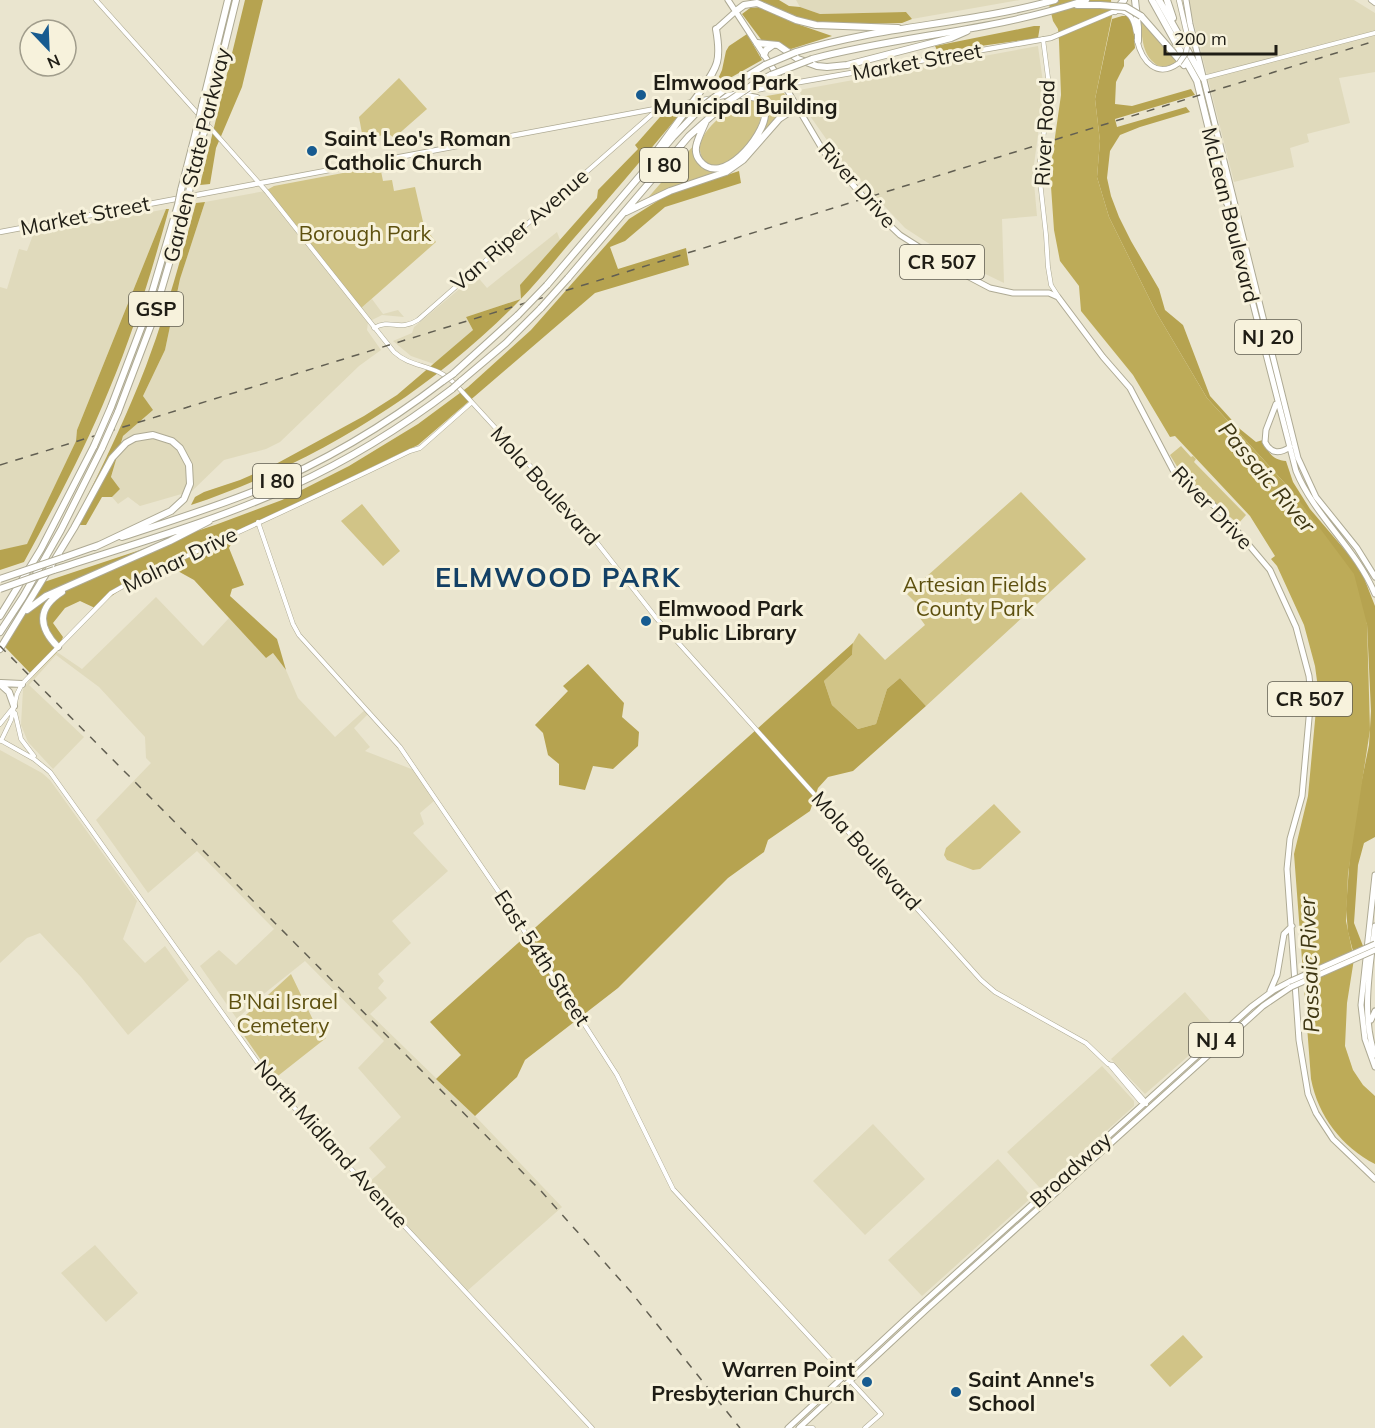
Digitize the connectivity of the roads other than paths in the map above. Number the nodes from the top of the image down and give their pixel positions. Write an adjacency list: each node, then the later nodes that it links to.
1 (96, 0): 39 (street, Mola Boulevard)
2 (228, 0): 58 (highway, Garden State Parkway / GSP, bridge)
3 (236, 0): 59 (highway, Garden State Parkway / GSP, bridge)
4 (728, 0): 17 (main road, River Drive / CR 507)
5 (1055, 0): 20 (highway, I 80)
6 (1086, 0): 16 (highway, I 80)
7 (1124, 0): 18 (highway)
8 (1135, 0): 24 (highway)
9 (1152, 0): 31 (highway, McLean Boulevard / NJ 20)
10 (1159, 0): 27 (highway, McLean Boulevard / NJ 20)
11 (1167, 0): 27 (highway)
12 (1179, 0): 24 (main road, bridge)
13 (1186, 0): 29 (main road)
14 (1371, 0): 15 (main road)
15 (1375, 3)
16 (1071, 5): 22 (highway, I 80); 31 (highway, bridge)
17 (736, 11): 19 (main road); 20 (highway); 25 (main road, River Drive / CR 507)
18 (1115, 11): 23 (main road, Market Street); 24 (main road)
19 (716, 29): 38 (highway, bridge)
20 (908, 29): 38 (highway, I 80, bridge)
21 (1375, 33): 29 (street)
22 (929, 39): 26 (highway); 36 (highway, I 80, bridge)
23 (1043, 39): 30 (main road, Market Street); 43 (street, River Road)
24 (1138, 41)
25 (757, 43): 26 (highway); 28 (main road, River Drive / CR 507)
26 (778, 45): 28 (highway)
27 (1191, 53): 29 (highway, McLean Boulevard / NJ 20)
28 (764, 55): 30 (main road, River Drive / CR 507)
29 (1203, 78): 47 (main road, McLean Boulevard / NJ 20)
30 (784, 85): 32 (main road, Market Street); 33 (main road, River Drive / CR 507)
31 (1199, 90): 40 (highway, McLean Boulevard / NJ 20)
32 (735, 94): 34 (main road, Market Street); 36 (highway)
33 (797, 107): 41 (highway); 43 (main road, River Drive / CR 507)
34 (657, 109): 35 (main road, Market Street); 37 (street, Van Riper Avenue)
35 (638, 112): 37 (street); 39 (main road, Market Street)
36 (707, 119): 41 (highway, I 80)
37 (641, 124): 44 (street, Van Riper Avenue)
38 (638, 179): 51 (highway, I 80, bridge)
39 (259, 183): 42 (main road, Market Street); 44 (street, Mola Boulevard)
40 (1227, 203): 45 (main road, McLean Boulevard / NJ 20)
41 (622, 214): 49 (highway, I 80, bridge)
42 (0, 232)
43 (1058, 297): 70 (main road, River Drive / CR 507)
44 (374, 328): 46 (street, Mola Boulevard)
45 (1276, 399): 48 (main road, McLean Boulevard / NJ 20); 48 (main road)
46 (471, 403): 50 (street, Molnar Drive); 83 (street, Mola Boulevard)
47 (1294, 441): 48 (main road); 53 (main road, McLean Boulevard / NJ 20)
48 (1289, 448): 57 (main road, McLean Boulevard / NJ 20)
49 (222, 514): 52 (highway); 56 (highway, I 80, bridge)
50 (258, 522): 61 (street, Molnar Drive); 86 (street, East 54th Street)
51 (95, 547): 55 (highway, I 80, bridge); 60 (highway)
52 (138, 556): 60 (highway); 61 (highway)
53 (1372, 566): 54 (main road, McLean Boulevard / NJ 20)
54 (1375, 577)
55 (0, 579)
56 (0, 589)
57 (1375, 594)
58 (0, 616)
59 (0, 632)
60 (4, 643): 62 (highway)
61 (58, 647): 64 (street, Molnar Drive)
62 (0, 649)
63 (0, 684): 64 (highway); 65 (highway)
64 (22, 684): 65 (street, Molnar Drive)
65 (14, 706): 66 (street); 67 (street, Molnar Drive); 68 (street)
66 (0, 724)
67 (1, 741): 68 (street, North Midland Avenue)
68 (43, 765): 88 (street, North Midland Avenue)
69 (1375, 875): 82 (main road)
70 (1292, 926): 74 (main road); 85 (main road, River Drive / CR 507)
71 (1375, 926): 76 (main road)
72 (1375, 944): 75 (main road, Broadway / NJ 4, bridge)
73 (1375, 950): 75 (main road, Broadway / NJ 4, bridge)
74 (1277, 975): 75 (main road); 77 (main road)
75 (1291, 984): 77 (main road, Broadway / NJ 4); 84 (main road, Broadway / NJ 4)
76 (1369, 984): 78 (main road); 80 (main road)
77 (1267, 995): 83 (main road, Broadway / NJ 4)
78 (1375, 995)
79 (1375, 1011): 80 (main road)
80 (1370, 1031): 81 (main road)
81 (1375, 1055)
82 (1375, 1067)
83 (1145, 1104): 84 (street); 86 (main road, Broadway / NJ 4)
84 (1152, 1107): 87 (main road, Broadway / NJ 4)
85 (1375, 1179)
86 (845, 1375): 87 (street, East 54th Street); 89 (main road, Broadway / NJ 4)
87 (850, 1380): 90 (main road, Broadway / NJ 4); 93 (street, East 54th Street)
88 (592, 1428)
89 (789, 1428)
90 (799, 1428)
91 (804, 1428): 92 (street)
92 (813, 1428)
93 (865, 1428)

